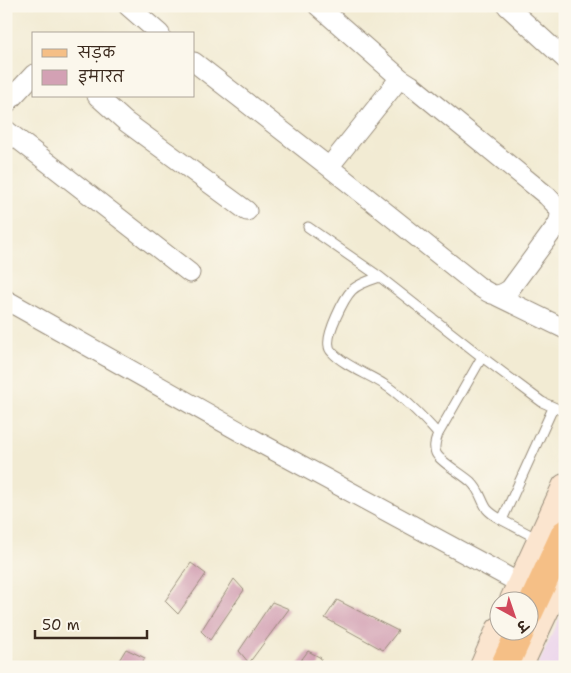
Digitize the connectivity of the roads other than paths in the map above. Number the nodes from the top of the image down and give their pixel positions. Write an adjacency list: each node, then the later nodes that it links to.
1 (128, 6): 4 (street)
2 (318, 6): 8 (street)
3 (507, 6): 5 (street)
4 (158, 32)
5 (565, 59)
6 (195, 63): 12 (street)
7 (32, 76): 10 (street)
8 (400, 78): 12 (street); 14 (street)
9 (99, 98): 13 (street)
10 (6, 104)
11 (6, 130): 16 (street)
12 (329, 167): 18 (street)
13 (247, 211)
14 (562, 213): 18 (street)
15 (308, 227): 17 (lane)
16 (190, 272)
17 (380, 277): 21 (lane); 24 (lane)
18 (497, 296): 20 (street)
19 (6, 300): 29 (street)
20 (565, 329)
21 (482, 357): 22 (lane); 24 (lane)
22 (553, 408): 23 (lane); 26 (lane)
23 (565, 412)
24 (438, 434): 26 (lane)
25 (565, 487): 27 (main road)
26 (502, 520): 27 (lane)
27 (552, 537): 30 (main road); 31 (main road)
28 (565, 569): 36 (main road)
29 (514, 590)
30 (518, 590)
31 (535, 590)
32 (494, 640): 34 (main road)
33 (516, 640): 35 (main road)
34 (482, 667)
35 (504, 667)
36 (519, 667)

